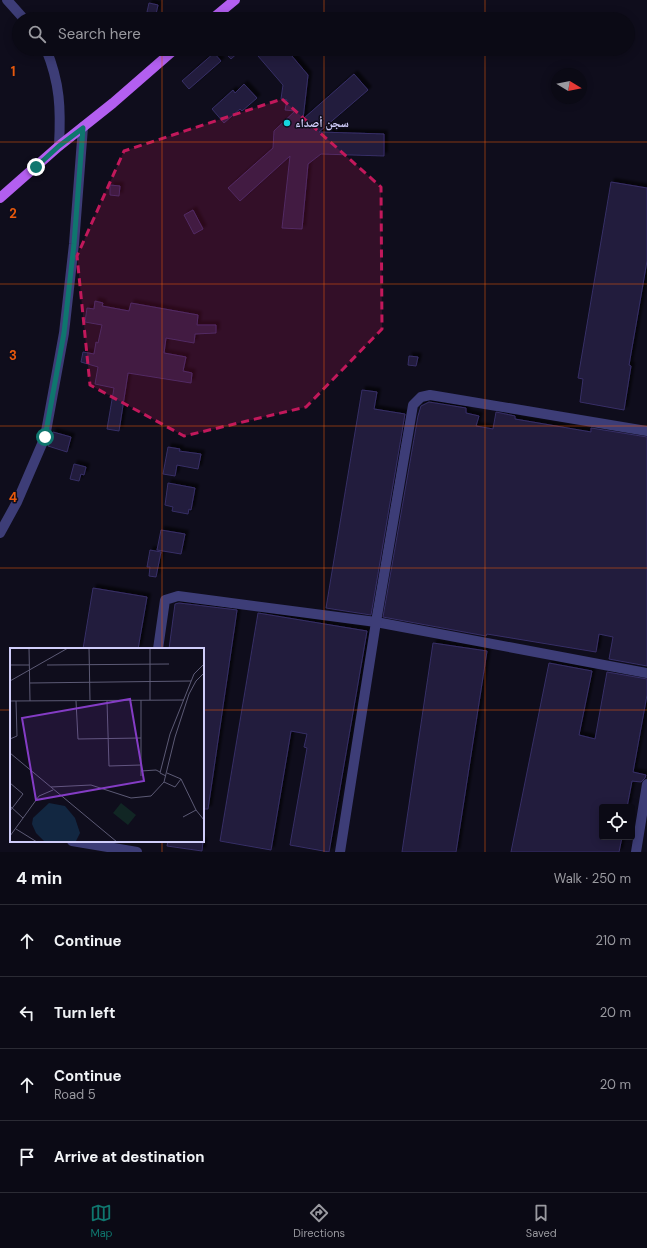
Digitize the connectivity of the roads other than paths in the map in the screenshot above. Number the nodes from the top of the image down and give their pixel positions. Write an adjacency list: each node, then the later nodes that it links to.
1 (7, 0): 3 (street)
2 (235, 0): 4 (main road)
3 (18, 12)
4 (220, 12)
5 (48, 56): 8 (street)
6 (167, 56): 7 (main road)
7 (83, 128): 8 (main road); 11 (street)
8 (59, 146): 9 (main road)
9 (0, 198)
10 (647, 430): 12 (street)
11 (0, 533)
12 (376, 622): 13 (street); 14 (street); 20 (street)
13 (158, 648)
14 (647, 672)
15 (647, 784): 21 (street)
16 (74, 842): 18 (street)
17 (127, 846): 18 (street); 19 (street)
18 (85, 848)
19 (137, 852)
20 (340, 852)
21 (636, 852)

